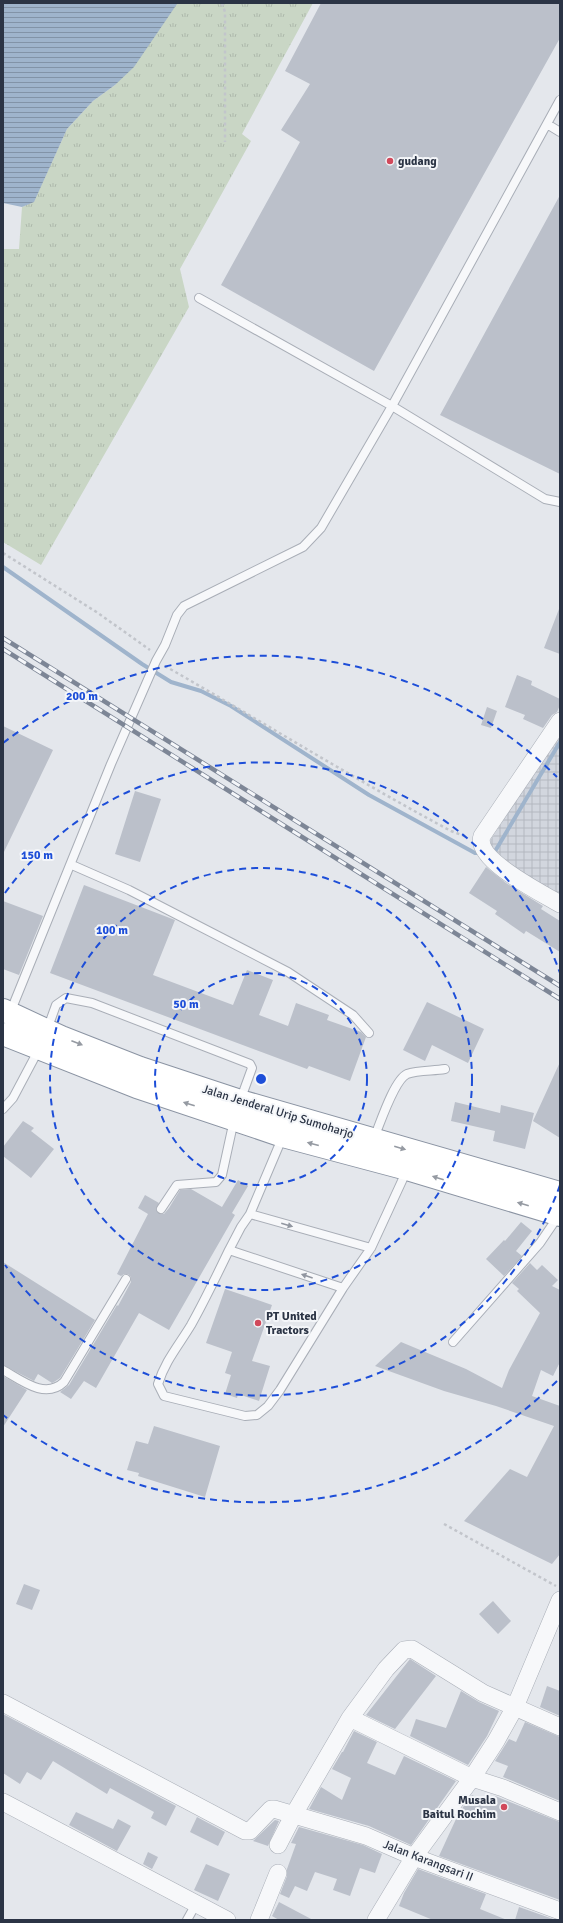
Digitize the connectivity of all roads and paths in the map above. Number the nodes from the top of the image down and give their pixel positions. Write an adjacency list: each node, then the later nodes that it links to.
1 (222, 3): 5 (path)
2 (560, 100): 3 (lane)
3 (547, 124): 4 (lane); 7 (lane)
4 (560, 132)
5 (225, 142)
6 (199, 298): 7 (lane)
7 (392, 406): 8 (lane); 10 (lane)
8 (560, 502)
9 (3, 553): 10 (path)
10 (156, 661): 12 (path); 13 (lane)
11 (560, 721): 12 (street)
12 (484, 849): 14 (street)
13 (72, 865): 15 (lane); 16 (lane)
14 (560, 904)
15 (5, 1014): 18 (highway, Jalan Jenderal Urip Sumoharjo)
16 (369, 1033)
17 (3, 1034): 18 (highway, Jalan Jenderal Urip Sumoharjo)
18 (43, 1040): 20 (lane); 21 (highway, Jalan Jenderal Urip Sumoharjo); 21 (lane)
19 (445, 1069): 23 (lane)
20 (3, 1109)
21 (237, 1110): 22 (highway, Jalan Jenderal Urip Sumoharjo); 23 (highway, Jalan Jenderal Urip Sumoharjo); 26 (lane)
22 (283, 1136): 24 (highway, Jalan Jenderal Urip Sumoharjo, one-way to 22); 27 (lane)
23 (373, 1141): 25 (highway, Jalan Jenderal Urip Sumoharjo, one-way to 25)
24 (407, 1169): 25 (highway, Jalan Jenderal Urip Sumoharjo, one-way to 24); 28 (lane)
25 (560, 1208): 32 (lane)
26 (161, 1210)
27 (250, 1214): 28 (lane, one-way to 28); 29 (lane)
28 (371, 1248): 31 (lane)
29 (229, 1250): 31 (lane, one-way to 29); 31 (lane)
30 (126, 1279): 33 (lane)
31 (343, 1288)
32 (452, 1342)
33 (3, 1370)
34 (444, 1524): 35 (path)
35 (560, 1588)
36 (560, 1600): 38 (street)
37 (3, 1703): 44 (street, Jalan Karangsari II)
38 (516, 1706): 39 (street); 40 (street); 41 (street)
39 (350, 1718): 41 (street); 44 (street)
40 (560, 1728)
41 (472, 1778): 43 (street); 46 (street)
42 (3, 1802): 48 (street)
43 (560, 1812)
44 (294, 1814): 45 (street); 46 (street, Jalan Karangsari II)
45 (278, 1845)
46 (414, 1857): 49 (street, Jalan Karangsari II); 53 (street)
47 (278, 1874): 52 (street)
48 (196, 1904): 50 (lane); 51 (street)
49 (560, 1911)
50 (187, 1920)
51 (227, 1920)
52 (259, 1920)
53 (376, 1920)

